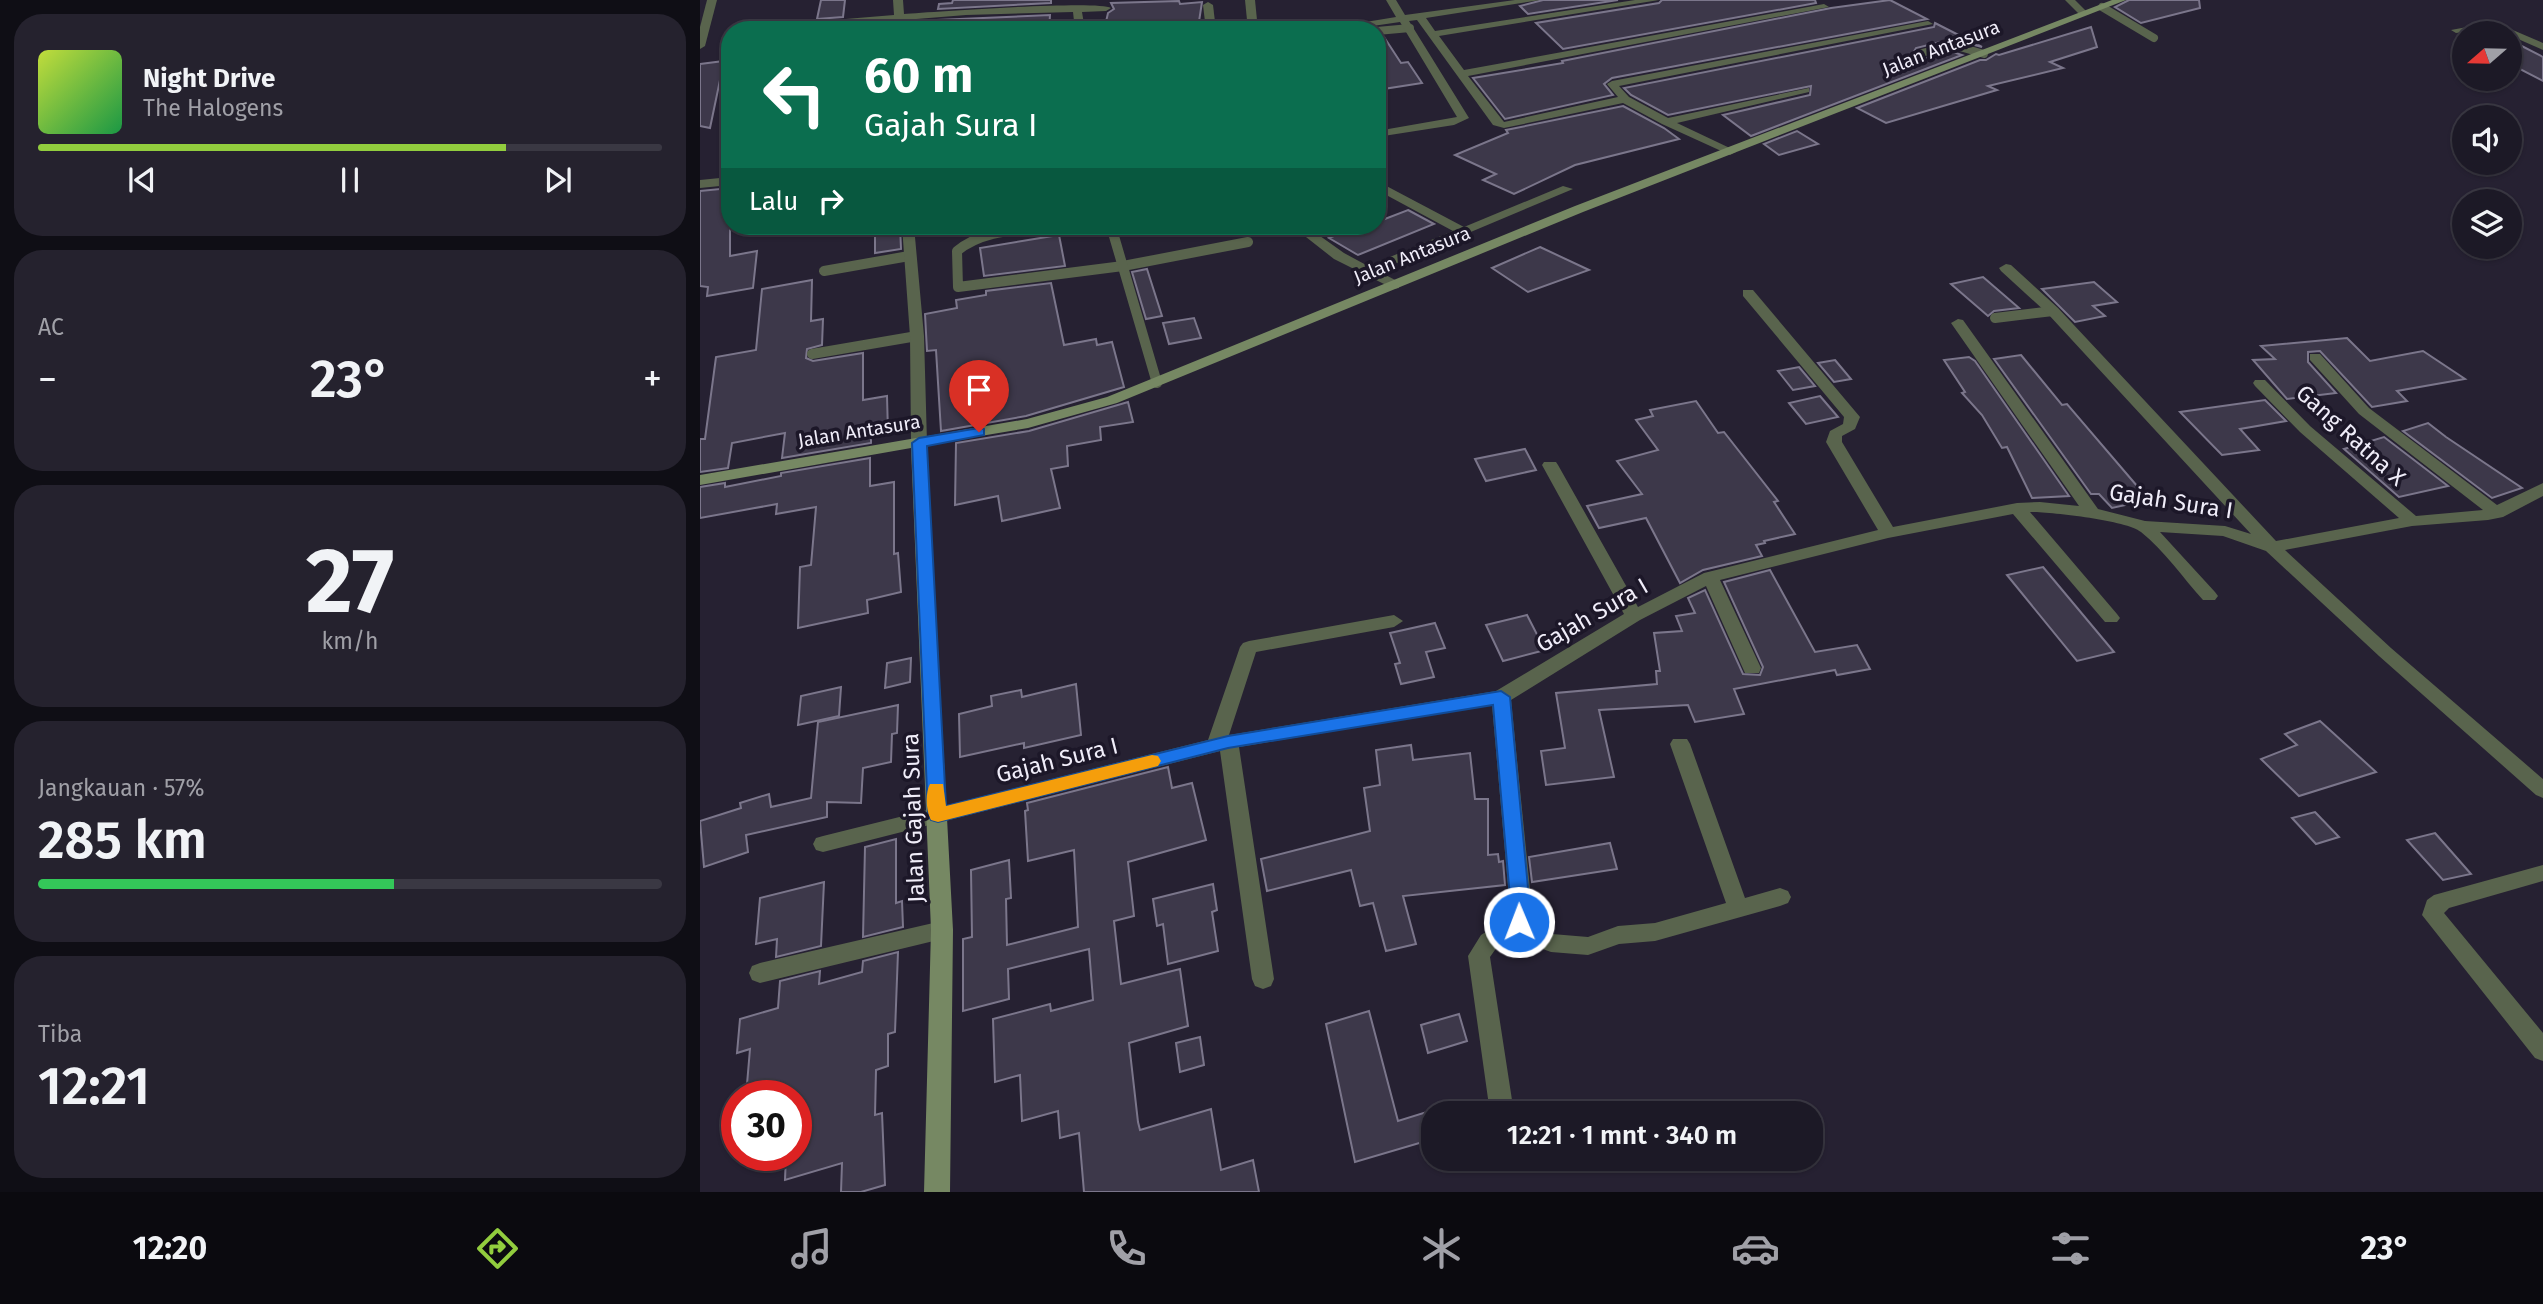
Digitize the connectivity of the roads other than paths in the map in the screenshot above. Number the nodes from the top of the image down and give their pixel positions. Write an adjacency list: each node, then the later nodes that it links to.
1 (712, 0): 28 (street)
2 (898, 0): 16 (street)
3 (1250, 0): 23 (street)
4 (1391, 0): 18 (street)
5 (1535, 0): 9 (street)
6 (1654, 0): 29 (street)
7 (2070, 0): 15 (street)
8 (2121, 0): 13 (main road, Jalan Antasura)
9 (1496, 3): 17 (street)
10 (1208, 5): 22 (street)
11 (1077, 7): 14 (street); 16 (street); 21 (street)
12 (1824, 7): 36 (street)
13 (2102, 7): 15 (main road, Jalan Antasura); 30 (lane)
14 (1106, 8)
15 (2084, 14): 35 (main road, Jalan Antasura)
16 (900, 16): 19 (street); 20 (street)
17 (1420, 17): 18 (street); 29 (street)
18 (1402, 18): 24 (street); 26 (street)
19 (843, 21)
20 (900, 21)
21 (1079, 21)
22 (1210, 21)
23 (1252, 21)
24 (1382, 21)
25 (1928, 23): 38 (street)
26 (1410, 28): 27 (lane); 40 (street)
27 (1386, 31)
28 (702, 33): 32 (street)
29 (1435, 34): 36 (street)
30 (2154, 38)
31 (2522, 38): 33 (street)
32 (700, 46)
33 (2543, 47)
34 (1919, 54): 35 (lane)
35 (1984, 54): 41 (main road, Jalan Antasura)
36 (1460, 74): 38 (street)
37 (1805, 90): 39 (street)
38 (1625, 99): 39 (street)
39 (1666, 122): 41 (street)
40 (1386, 133)
41 (1730, 152): 57 (main road, Jalan Antasura)
42 (721, 182): 43 (street)
43 (700, 184)
44 (1567, 189): 46 (street)
45 (1386, 190): 46 (street)
46 (1464, 232): 55 (street)
47 (908, 235): 52 (street)
48 (994, 235): 53 (lane)
49 (1114, 235): 53 (lane)
50 (1310, 235): 55 (street)
51 (1248, 242): 53 (lane)
52 (909, 256): 56 (lane); 62 (street)
53 (1123, 266): 65 (lane)
54 (2006, 268): 59 (street)
55 (1370, 270): 57 (street)
56 (824, 271)
57 (1394, 285): 65 (main road, Jalan Antasura)
58 (1748, 293): 76 (street)
59 (2053, 311): 60 (lane); 77 (street)
60 (1995, 318)
61 (1958, 323): 72 (street)
62 (918, 336): 63 (lane); 67 (street)
63 (812, 354)
64 (2315, 357): 73 (street)
65 (1157, 383): 67 (main road, Jalan Antasura)
66 (2260, 383): 74 (street, Gang Ratna X)
67 (919, 443): 69 (main road, Jalan Antasura); 88 (main road, Jalan Gajah Sura)
68 (1550, 465): 80 (street)
69 (700, 480)
70 (2543, 488): 73 (street)
71 (2017, 508): 72 (street, Gajah Sura I); 76 (street, Gajah Sura I); 81 (street)
72 (2092, 513): 75 (street, Gajah Sura I)
73 (2497, 513): 74 (street)
74 (2412, 521): 77 (street)
75 (2145, 526): 77 (street, Gajah Sura I); 79 (street)
76 (1888, 533): 78 (street, Gajah Sura I)
77 (2272, 547): 87 (street)
78 (1710, 577): 80 (street, Gajah Sura I); 83 (street)
79 (2209, 596)
80 (1634, 616): 84 (street, Gajah Sura I)
81 (2111, 618)
82 (1394, 621): 85 (street)
83 (1752, 668)
84 (1501, 697): 85 (street, Gajah Sura I); 93 (street)
85 (1222, 743): 88 (street, Gajah Sura I); 96 (street)
86 (1679, 744): 92 (street)
87 (2543, 790)
88 (938, 815): 89 (street, Gajah Sura I); 94 (main road, Jalan Gajah Sura)
89 (823, 844)
90 (2543, 873): 97 (street)
91 (1780, 897): 92 (street)
92 (1738, 908): 93 (street)
93 (1510, 928): 98 (street)
94 (942, 930): 95 (street); 99 (main road, Jalan Gajah Sura)
95 (760, 973)
96 (1263, 979)
97 (2543, 1051)
98 (1500, 1101)
99 (937, 1192)

